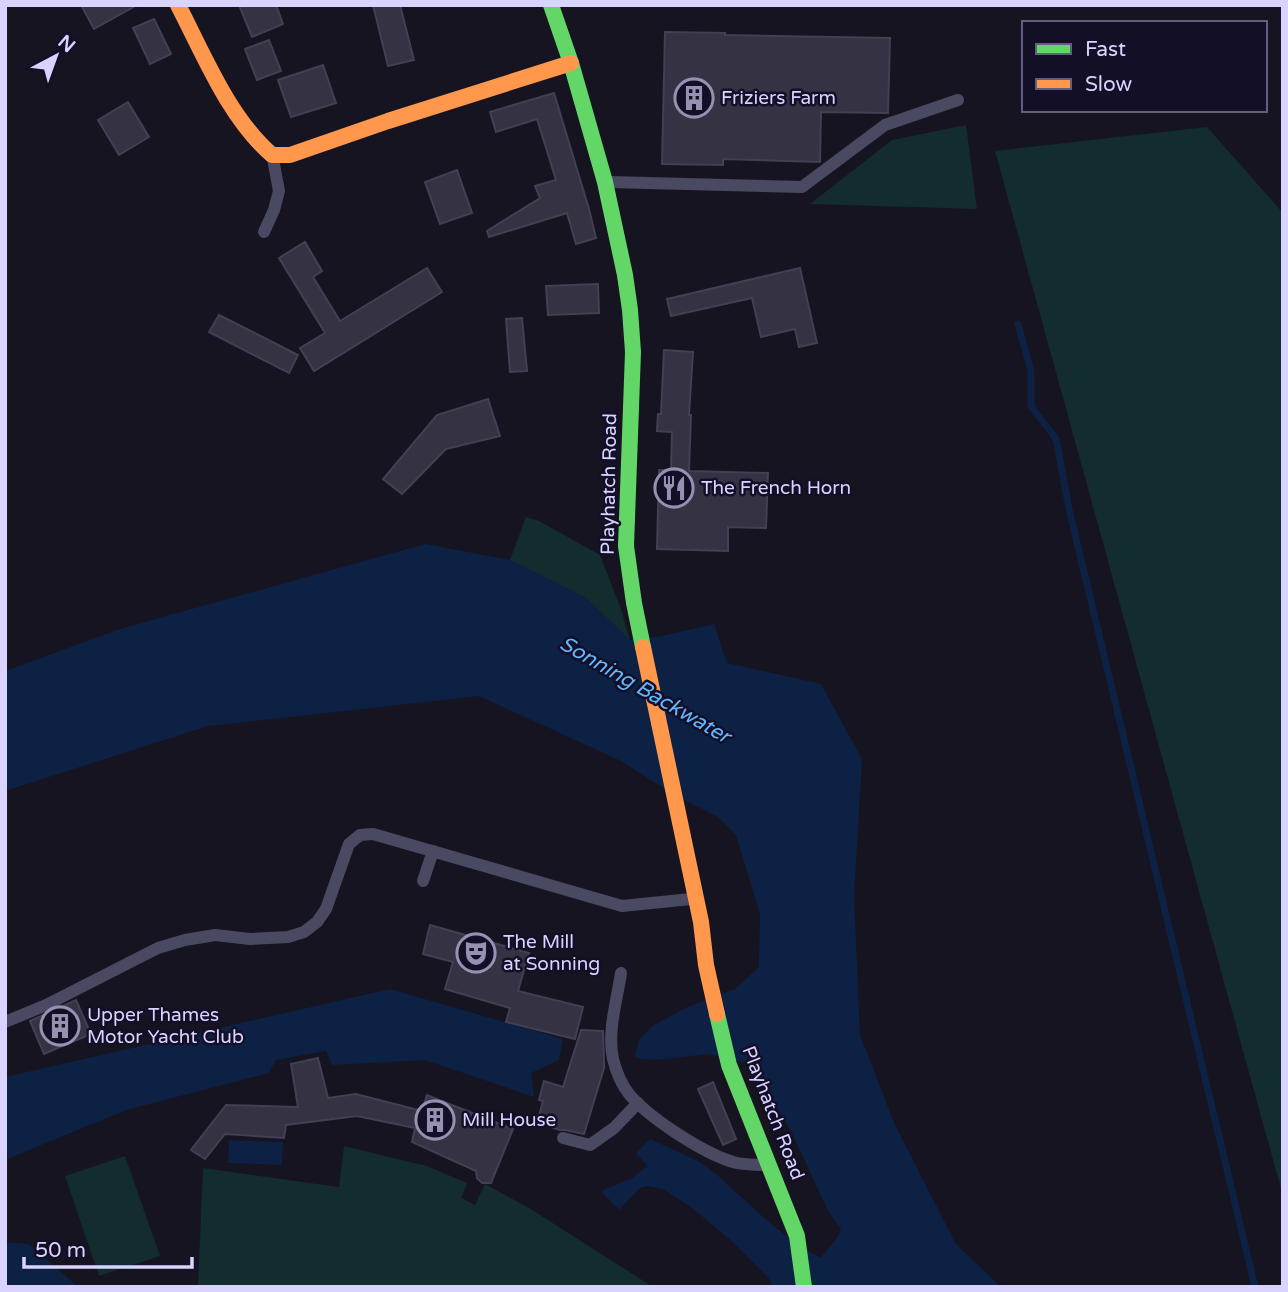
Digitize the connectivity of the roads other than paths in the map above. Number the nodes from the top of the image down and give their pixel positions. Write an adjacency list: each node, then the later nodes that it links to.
1 (178, 5): 5 (main road)
2 (551, 5): 3 (main road, Playhatch Road)
3 (570, 63): 5 (main road); 6 (main road, Playhatch Road)
4 (958, 100): 6 (lane)
5 (272, 155): 7 (lane)
6 (605, 182): 10 (main road, Playhatch Road)
7 (264, 232)
8 (433, 851): 9 (lane); 10 (lane); 12 (lane)
9 (424, 881)
10 (695, 899): 15 (main road, Playhatch Road)
11 (621, 973): 13 (lane)
12 (5, 1022)
13 (638, 1103): 14 (lane); 15 (lane)
14 (563, 1138)
15 (768, 1164): 16 (main road, Playhatch Road)
16 (804, 1287)

